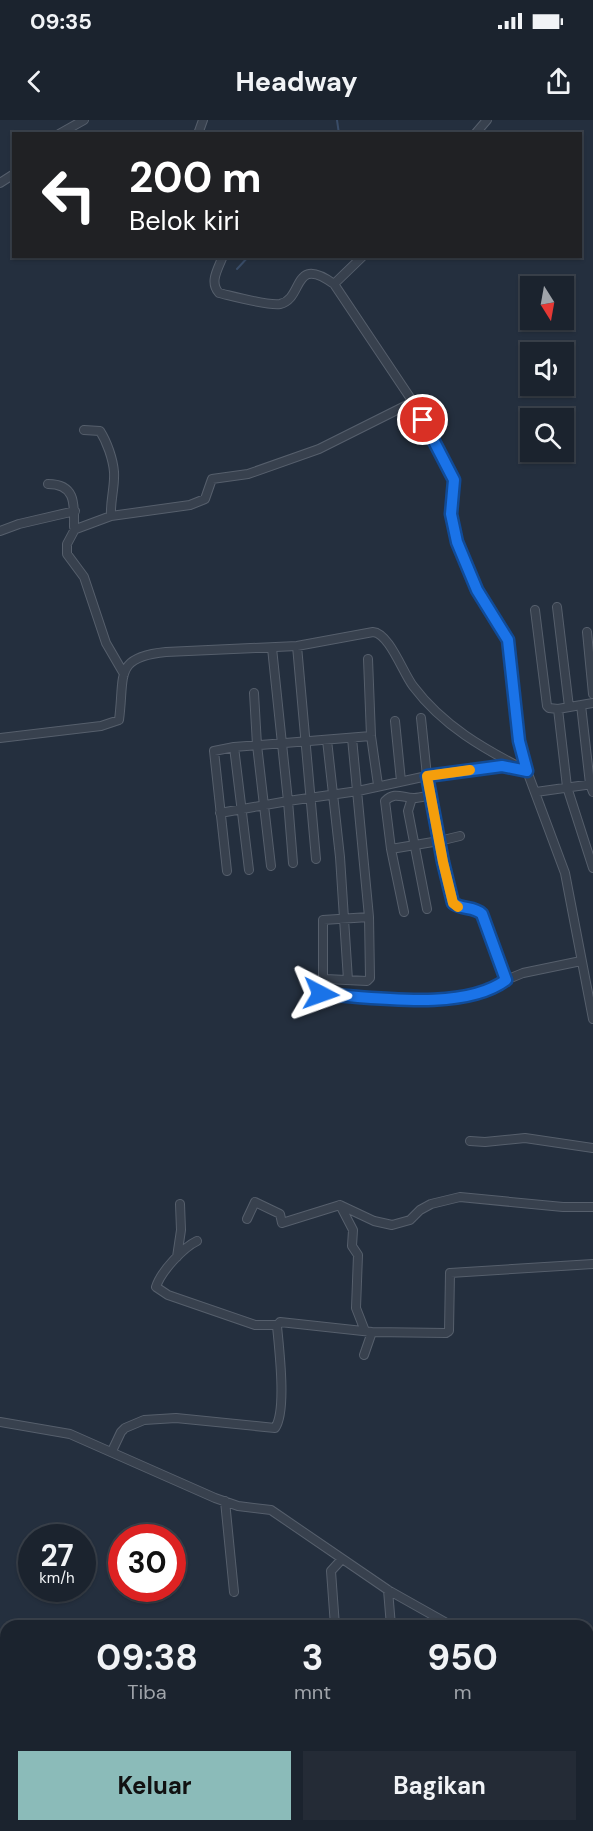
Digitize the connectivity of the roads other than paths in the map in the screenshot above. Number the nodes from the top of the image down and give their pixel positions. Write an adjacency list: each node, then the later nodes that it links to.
1 (84, 120): 3 (street)
2 (487, 120): 4 (street)
3 (63, 132)
4 (477, 132)
5 (222, 258): 7 (street)
6 (361, 258): 7 (street)
7 (334, 284): 8 (street)
8 (413, 402): 12 (street); 38 (street)
9 (84, 430): 12 (street)
10 (48, 484): 11 (street)
11 (75, 511): 13 (street); 14 (street)
12 (111, 516): 13 (street)
13 (75, 529): 21 (street)
14 (0, 531)
15 (557, 608): 26 (street)
16 (534, 610): 27 (street)
17 (586, 632): 23 (street)
18 (297, 646): 19 (street); 34 (street); 38 (street)
19 (272, 648): 21 (street); 35 (street)
20 (368, 659): 30 (street)
21 (124, 674): 31 (street)
22 (254, 693): 36 (street)
23 (593, 694)
24 (593, 703): 25 (street)
25 (581, 705): 26 (street); 42 (street)
26 (569, 707): 27 (street)
27 (558, 709): 43 (street)
28 (421, 718): 39 (street)
29 (395, 721): 40 (street)
30 (371, 736): 32 (street); 41 (street)
31 (0, 738)
32 (352, 738): 33 (street); 44 (street)
33 (327, 740): 34 (street); 46 (street)
34 (305, 742): 35 (street); 48 (street)
35 (283, 744): 36 (street); 50 (street)
36 (257, 745): 37 (street); 51 (street)
37 (234, 747): 52 (street); 53 (street)
38 (527, 771): 39 (street); 45 (street)
39 (427, 776): 40 (street); 47 (street)
40 (401, 781): 41 (street)
41 (378, 785): 44 (street)
42 (592, 786): 43 (street)
43 (567, 787): 45 (street); 61 (street)
44 (358, 791): 46 (street); 66 (street)
45 (536, 792): 68 (street)
46 (334, 795): 48 (street); 67 (street)
47 (430, 795): 49 (street); 55 (street)
48 (310, 797): 50 (street); 58 (street)
49 (412, 798): 56 (street); 57 (street)
50 (288, 801): 51 (street); 59 (street)
51 (265, 806): 52 (street); 60 (street)
52 (241, 810): 53 (street); 62 (street)
53 (220, 813): 63 (street)
54 (460, 836): 55 (street)
55 (439, 841): 56 (street); 70 (street)
56 (414, 845): 57 (street); 64 (street)
57 (391, 849): 65 (street)
58 (316, 860)
59 (293, 863)
60 (272, 866)
61 (593, 868)
62 (249, 870)
63 (227, 871)
64 (428, 909)
65 (404, 912)
66 (369, 917): 67 (street); 69 (street)
67 (345, 918): 69 (street); 69 (street)
68 (581, 961): 70 (street); 72 (street)
69 (348, 980)
70 (506, 980): 71 (street)
71 (321, 994)
72 (593, 1019)
73 (470, 1141): 74 (street)
74 (593, 1148)
75 (180, 1204): 80 (street)
76 (340, 1205): 77 (street); 78 (street); 83 (street)
77 (593, 1207)
78 (247, 1220)
79 (197, 1240): 80 (street)
80 (176, 1258): 82 (street)
81 (593, 1264): 83 (street)
82 (277, 1325): 83 (street); 86 (street)
83 (368, 1331): 84 (street)
84 (364, 1355)
85 (0, 1422): 86 (street)
86 (112, 1451): 87 (street)
87 (225, 1501): 88 (street); 90 (street)
88 (342, 1559): 89 (street); 91 (street)
89 (388, 1590): 92 (street); 93 (street)
90 (234, 1592)
91 (335, 1620)
92 (390, 1620)
93 (441, 1620)

